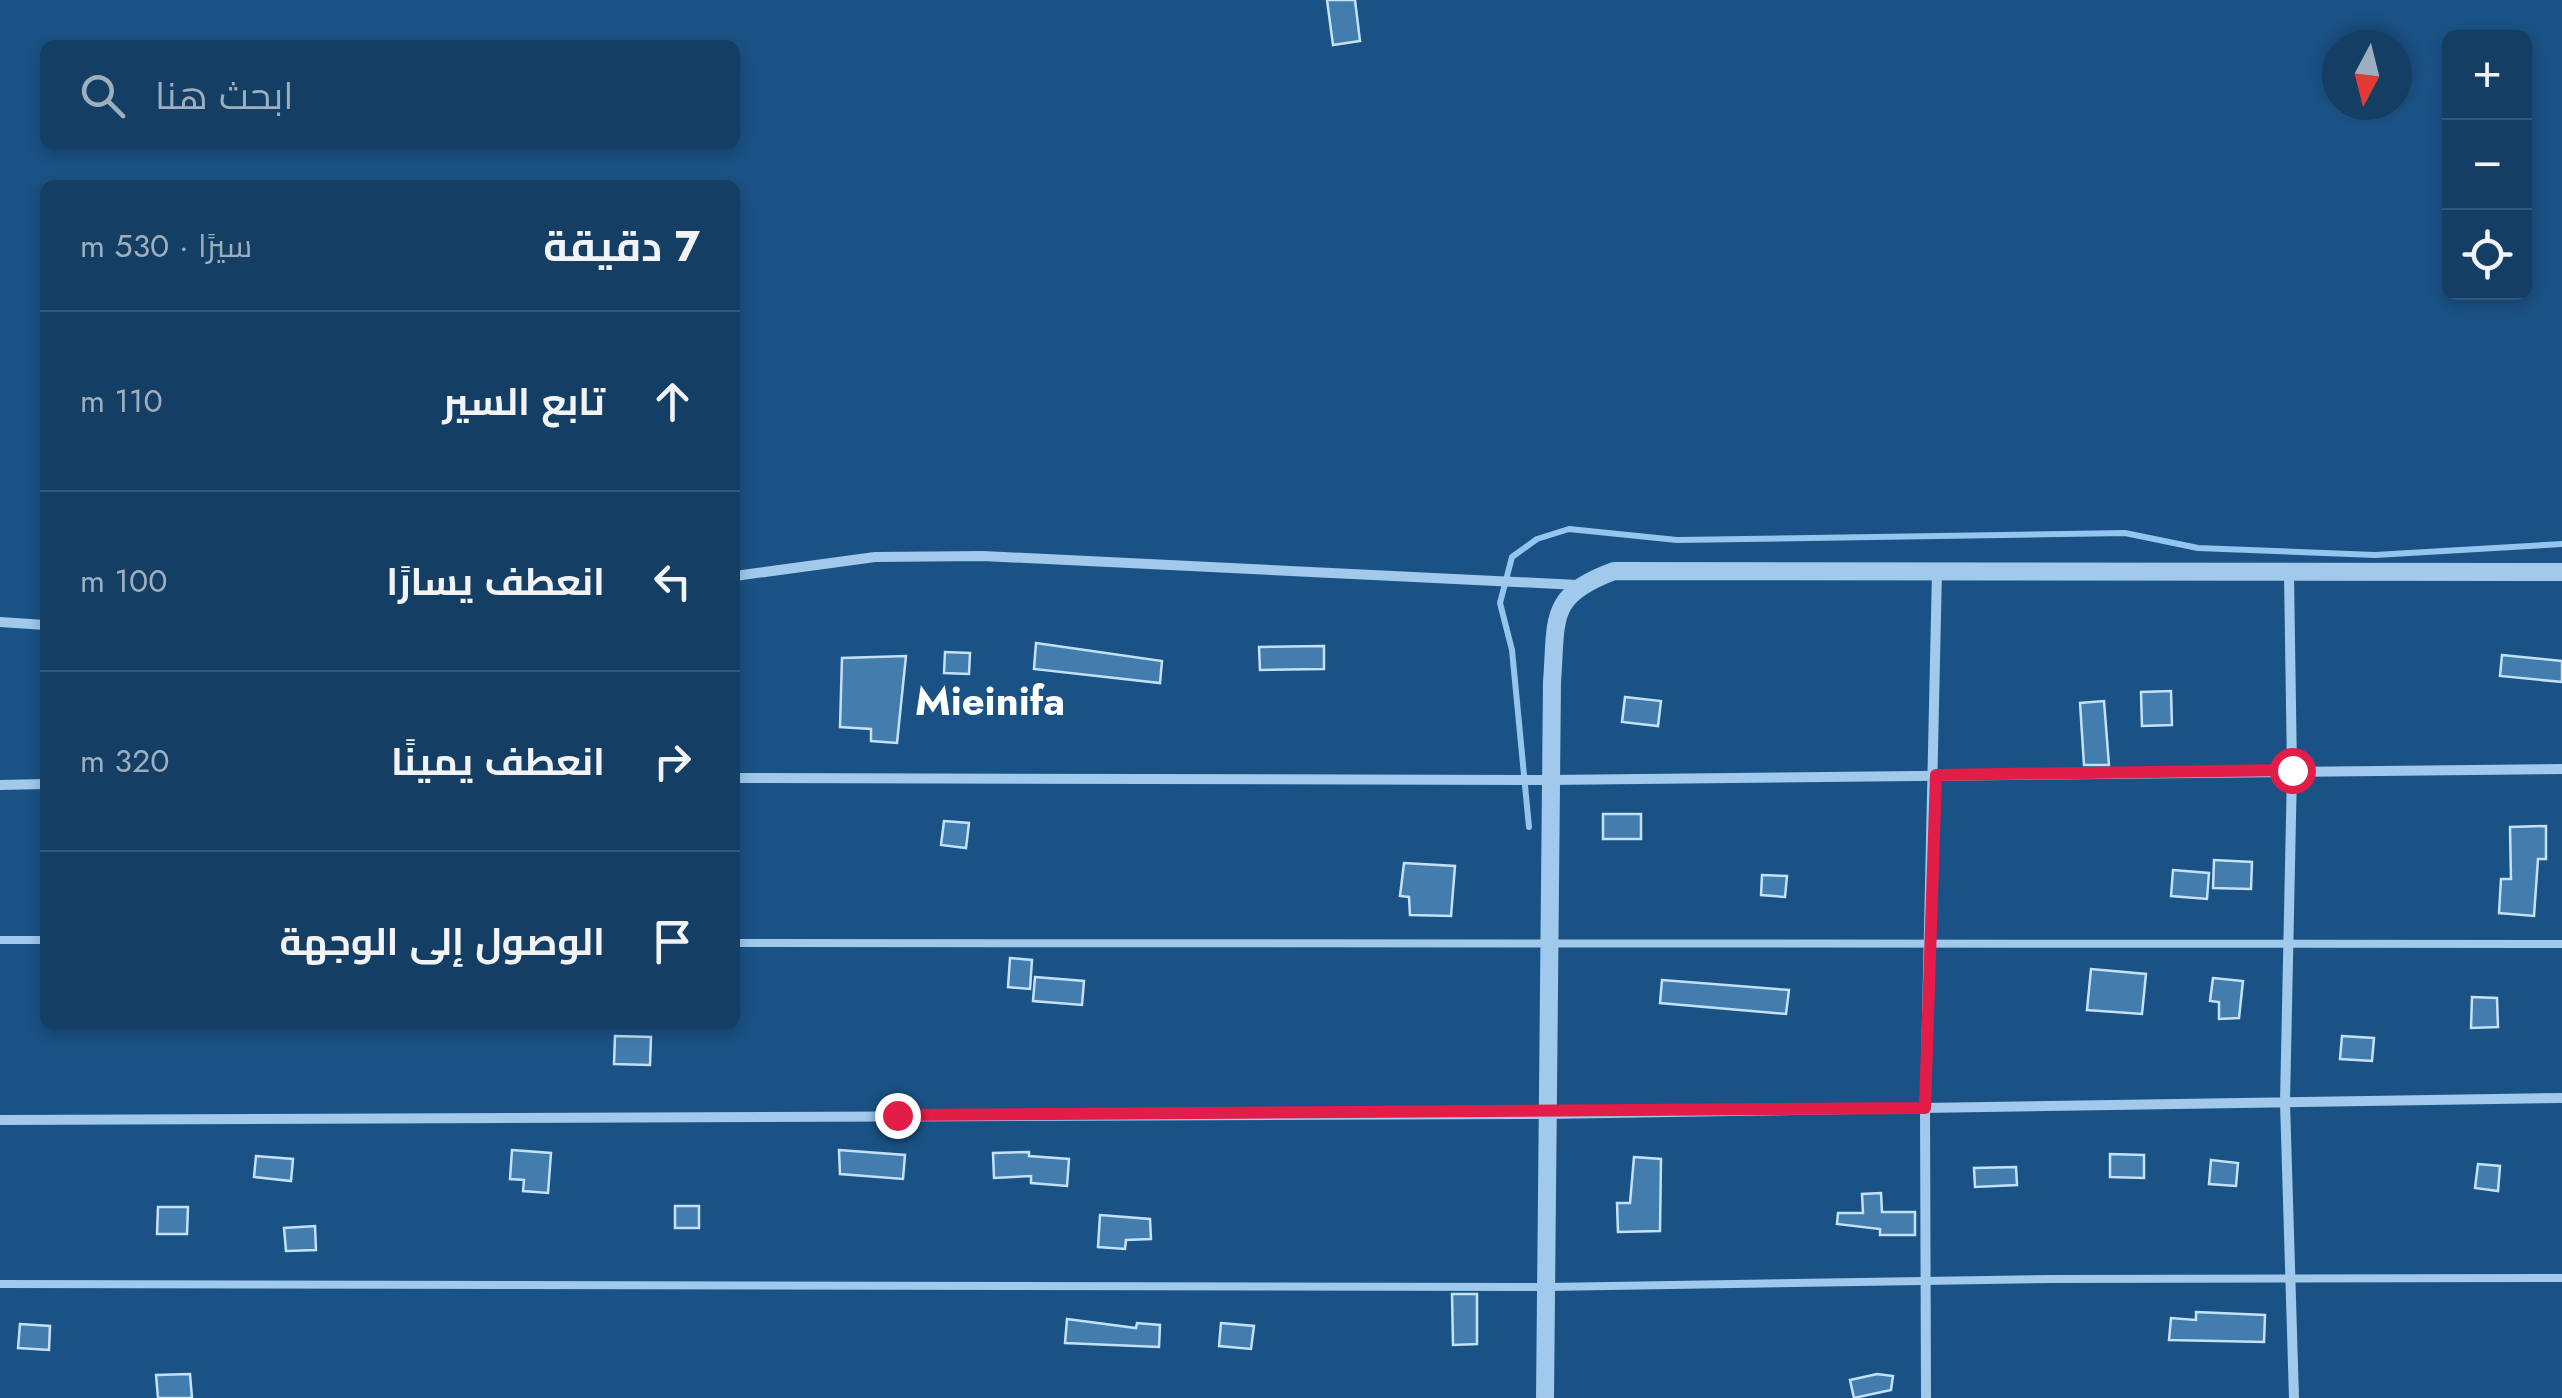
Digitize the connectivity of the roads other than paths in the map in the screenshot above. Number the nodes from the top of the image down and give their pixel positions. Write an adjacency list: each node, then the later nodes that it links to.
1 (1937, 572): 3 (street); 5 (street); 10 (street)
2 (2562, 572): 3 (street)
3 (2289, 574): 9 (street)
4 (740, 575): 5 (street)
5 (1578, 584): 12 (street)
6 (0, 622): 7 (street)
7 (40, 625)
8 (2562, 768): 9 (street)
9 (2292, 770): 10 (street); 17 (street)
10 (1936, 775): 12 (street); 20 (street)
11 (740, 778): 12 (street)
12 (1548, 780): 21 (street)
13 (40, 784): 14 (street)
14 (0, 785)
15 (0, 940): 16 (lane)
16 (40, 940)
17 (2288, 942): 19 (lane); 20 (lane); 23 (street)
18 (740, 943): 21 (lane)
19 (2562, 944)
20 (1930, 945): 21 (lane); 24 (street)
21 (1548, 946): 25 (street)
22 (2562, 1098): 23 (street)
23 (2285, 1102): 24 (street); 27 (street)
24 (1925, 1108): 25 (street); 29 (street)
25 (1546, 1114): 26 (street); 31 (street)
26 (0, 1120)
27 (2290, 1278): 28 (lane); 29 (lane); 34 (street)
28 (2562, 1278)
29 (1929, 1280): 31 (lane); 33 (street)
30 (0, 1284): 31 (lane)
31 (1546, 1287): 32 (street)
32 (1545, 1398)
33 (1926, 1398)
34 (2294, 1398)

